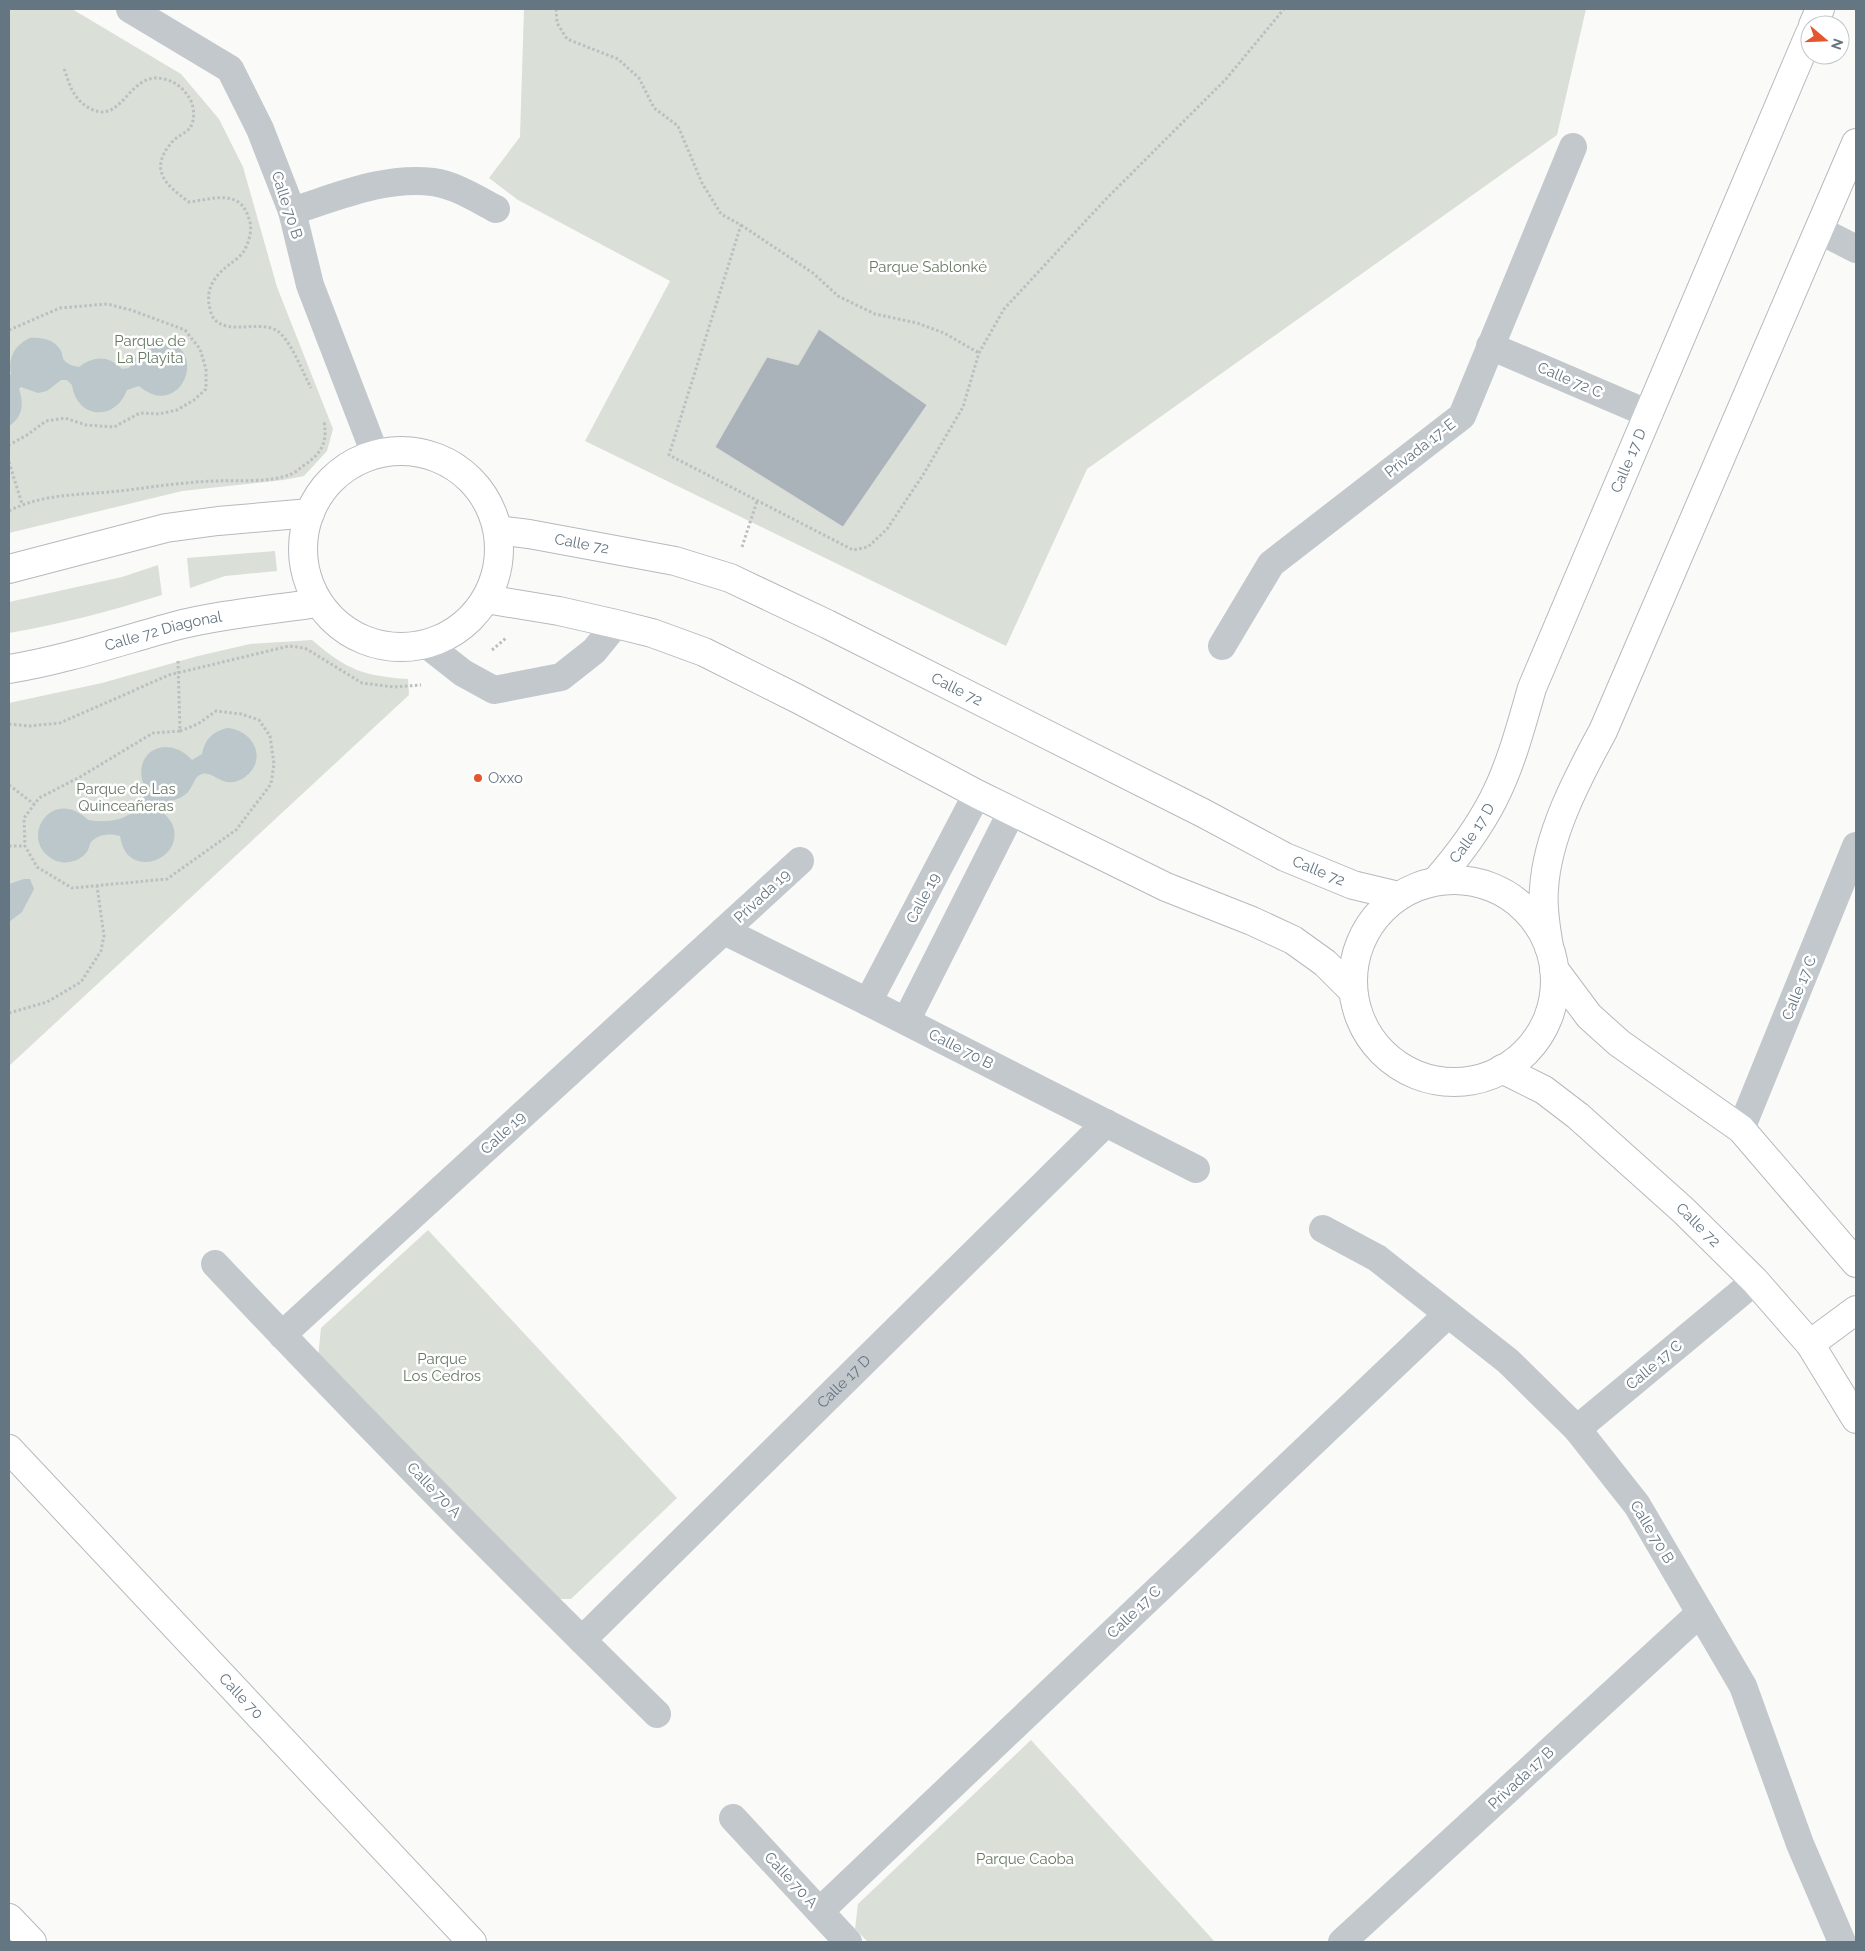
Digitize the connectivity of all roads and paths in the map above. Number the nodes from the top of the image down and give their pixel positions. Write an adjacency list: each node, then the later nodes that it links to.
1 (130, 9): 9 (street, Calle 70 B)
2 (556, 9): 10 (path)
3 (1284, 9): 15 (path)
4 (1800, 57): 17 (main road, Calle 17 D)
5 (64, 69): 16 (path)
6 (1856, 143): 11 (main road)
7 (1573, 147): 14 (street, Privada 17-E)
8 (496, 209): 9 (street)
9 (292, 211): 20 (street, Calle 70 B)
10 (741, 225): 15 (path); 22 (path)
11 (1819, 230): 12 (street); 53 (main road)
12 (1856, 249)
13 (9, 330): 19 (path)
14 (1490, 346): 17 (street, Calle 72 C); 35 (street, Privada 17-E)
15 (978, 353): 22 (path)
16 (312, 392)
17 (1649, 414): 49 (main road, Calle 17 D)
18 (323, 417): 23 (path)
19 (9, 445)
20 (375, 454): 25 (main road); 26 (main road)
21 (9, 462): 23 (path)
22 (757, 501): 27 (path)
23 (22, 504): 24 (path)
24 (9, 511)
25 (310, 513): 28 (main road); 30 (main road)
26 (498, 530): 29 (main road); 51 (main road, Calle 72)
27 (741, 550)
28 (9, 569)
29 (486, 599): 31 (main road); 34 (main road)
30 (318, 603): 32 (main road, Calle 72 Diagonal); 34 (main road)
31 (616, 624): 38 (street); 42 (main road)
32 (177, 626): 36 (main road, Calle 72 Diagonal); 37 (path)
33 (502, 643): 38 (path)
34 (426, 644): 38 (street)
35 (1222, 646)
36 (9, 669)
37 (178, 672): 38 (path); 39 (path); 40 (path)
38 (463, 673)
39 (9, 724)
40 (180, 731): 43 (path); 50 (path)
41 (9, 785): 43 (path)
42 (977, 794): 44 (main road); 55 (street, Calle 19)
43 (34, 804): 46 (path)
44 (1012, 811): 54 (main road); 57 (street)
45 (9, 846): 46 (path)
46 (25, 846): 50 (path)
47 (1856, 846): 60 (street, Calle 17 C)
48 (800, 860): 52 (street, Privada 19)
49 (1436, 881): 51 (main road); 53 (main road)
50 (97, 886): 56 (path)
51 (1399, 896): 54 (main road)
52 (724, 931): 55 (street, Calle 70 B); 68 (street, Calle 19)
53 (1552, 958): 58 (main road); 60 (main road)
54 (1353, 991): 58 (main road)
55 (868, 1002): 57 (street, Calle 70 B)
56 (9, 1012)
57 (906, 1021): 59 (street, Calle 70 B)
58 (1502, 1069): 65 (main road, Calle 72)
59 (1106, 1123): 61 (street, Calle 70 B); 74 (street, Calle 17 D)
60 (1741, 1129): 63 (main road)
61 (1196, 1169)
62 (1323, 1229): 67 (street, Calle 70 B)
63 (1856, 1263)
64 (214, 1264): 68 (street, Calle 70 A)
65 (1755, 1281): 69 (main road, Calle 72); 71 (street, Calle 17 C)
66 (1856, 1310): 69 (main road)
67 (1448, 1314): 71 (street, Calle 70 B); 77 (street, Calle 17 C)
68 (282, 1335): 74 (street, Calle 70 A)
69 (1810, 1344): 70 (main road, Calle 72)
70 (1856, 1419)
71 (1577, 1429): 73 (street, Calle 70 B)
72 (9, 1449): 80 (main road, Calle 70)
73 (1700, 1613): 82 (street, Privada 17 B); 83 (street, Calle 70 B)
74 (582, 1640): 75 (street, Calle 70 A)
75 (657, 1714)
76 (733, 1818): 77 (street, Calle 70 A)
77 (820, 1911): 81 (street, Calle 70 A)
78 (9, 1918): 79 (main road)
79 (32, 1942)
80 (472, 1942)
81 (848, 1942)
82 (1342, 1942)
83 (1842, 1942)

